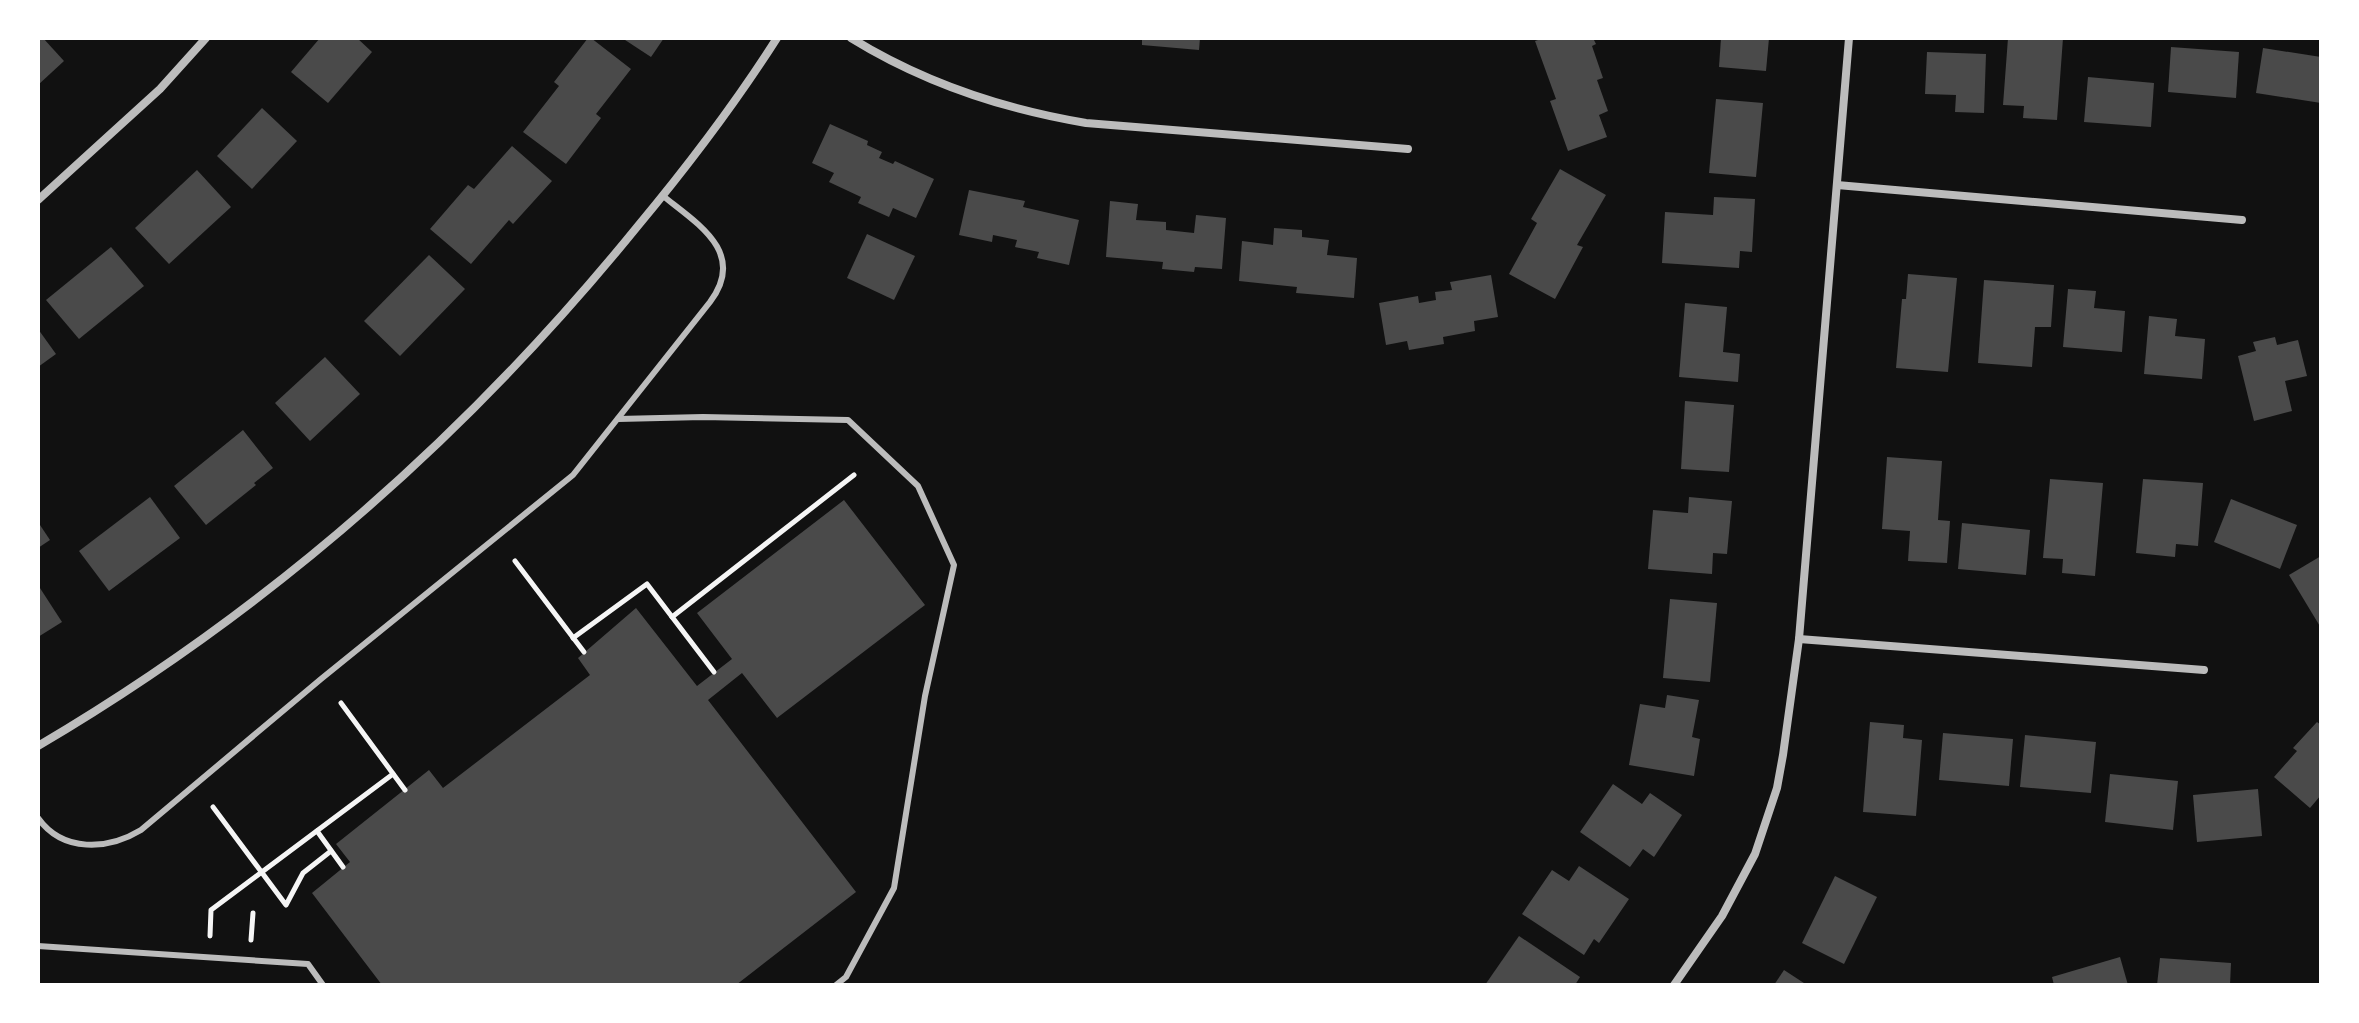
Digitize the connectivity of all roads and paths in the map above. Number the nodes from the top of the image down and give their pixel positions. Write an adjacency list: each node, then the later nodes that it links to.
1 (206, 38): 8 (street)
2 (777, 38): 7 (street)
3 (851, 38): 5 (street)
4 (1849, 38): 6 (street)
5 (1408, 149)
6 (1837, 185): 9 (street); 15 (street)
7 (663, 196): 10 (lane); 20 (street)
8 (38, 200)
9 (2242, 220)
10 (618, 419): 24 (lane); 32 (lane)
11 (854, 475): 13 (path)
12 (515, 561): 14 (path)
13 (672, 617): 14 (path); 18 (path)
14 (573, 638): 16 (path)
15 (1799, 639): 17 (street); 33 (street)
16 (584, 652)
17 (2204, 670)
18 (714, 672)
19 (341, 703): 21 (path)
20 (38, 746)
21 (393, 774): 22 (path); 25 (path)
22 (405, 790)
23 (213, 807): 28 (path)
24 (38, 818)
25 (317, 831): 26 (path); 28 (path)
26 (331, 851): 27 (path); 28 (path)
27 (343, 867)
28 (262, 872): 29 (path)
29 (211, 910)
30 (38, 946): 31 (lane)
31 (323, 985)
32 (836, 985)
33 (1674, 985)

